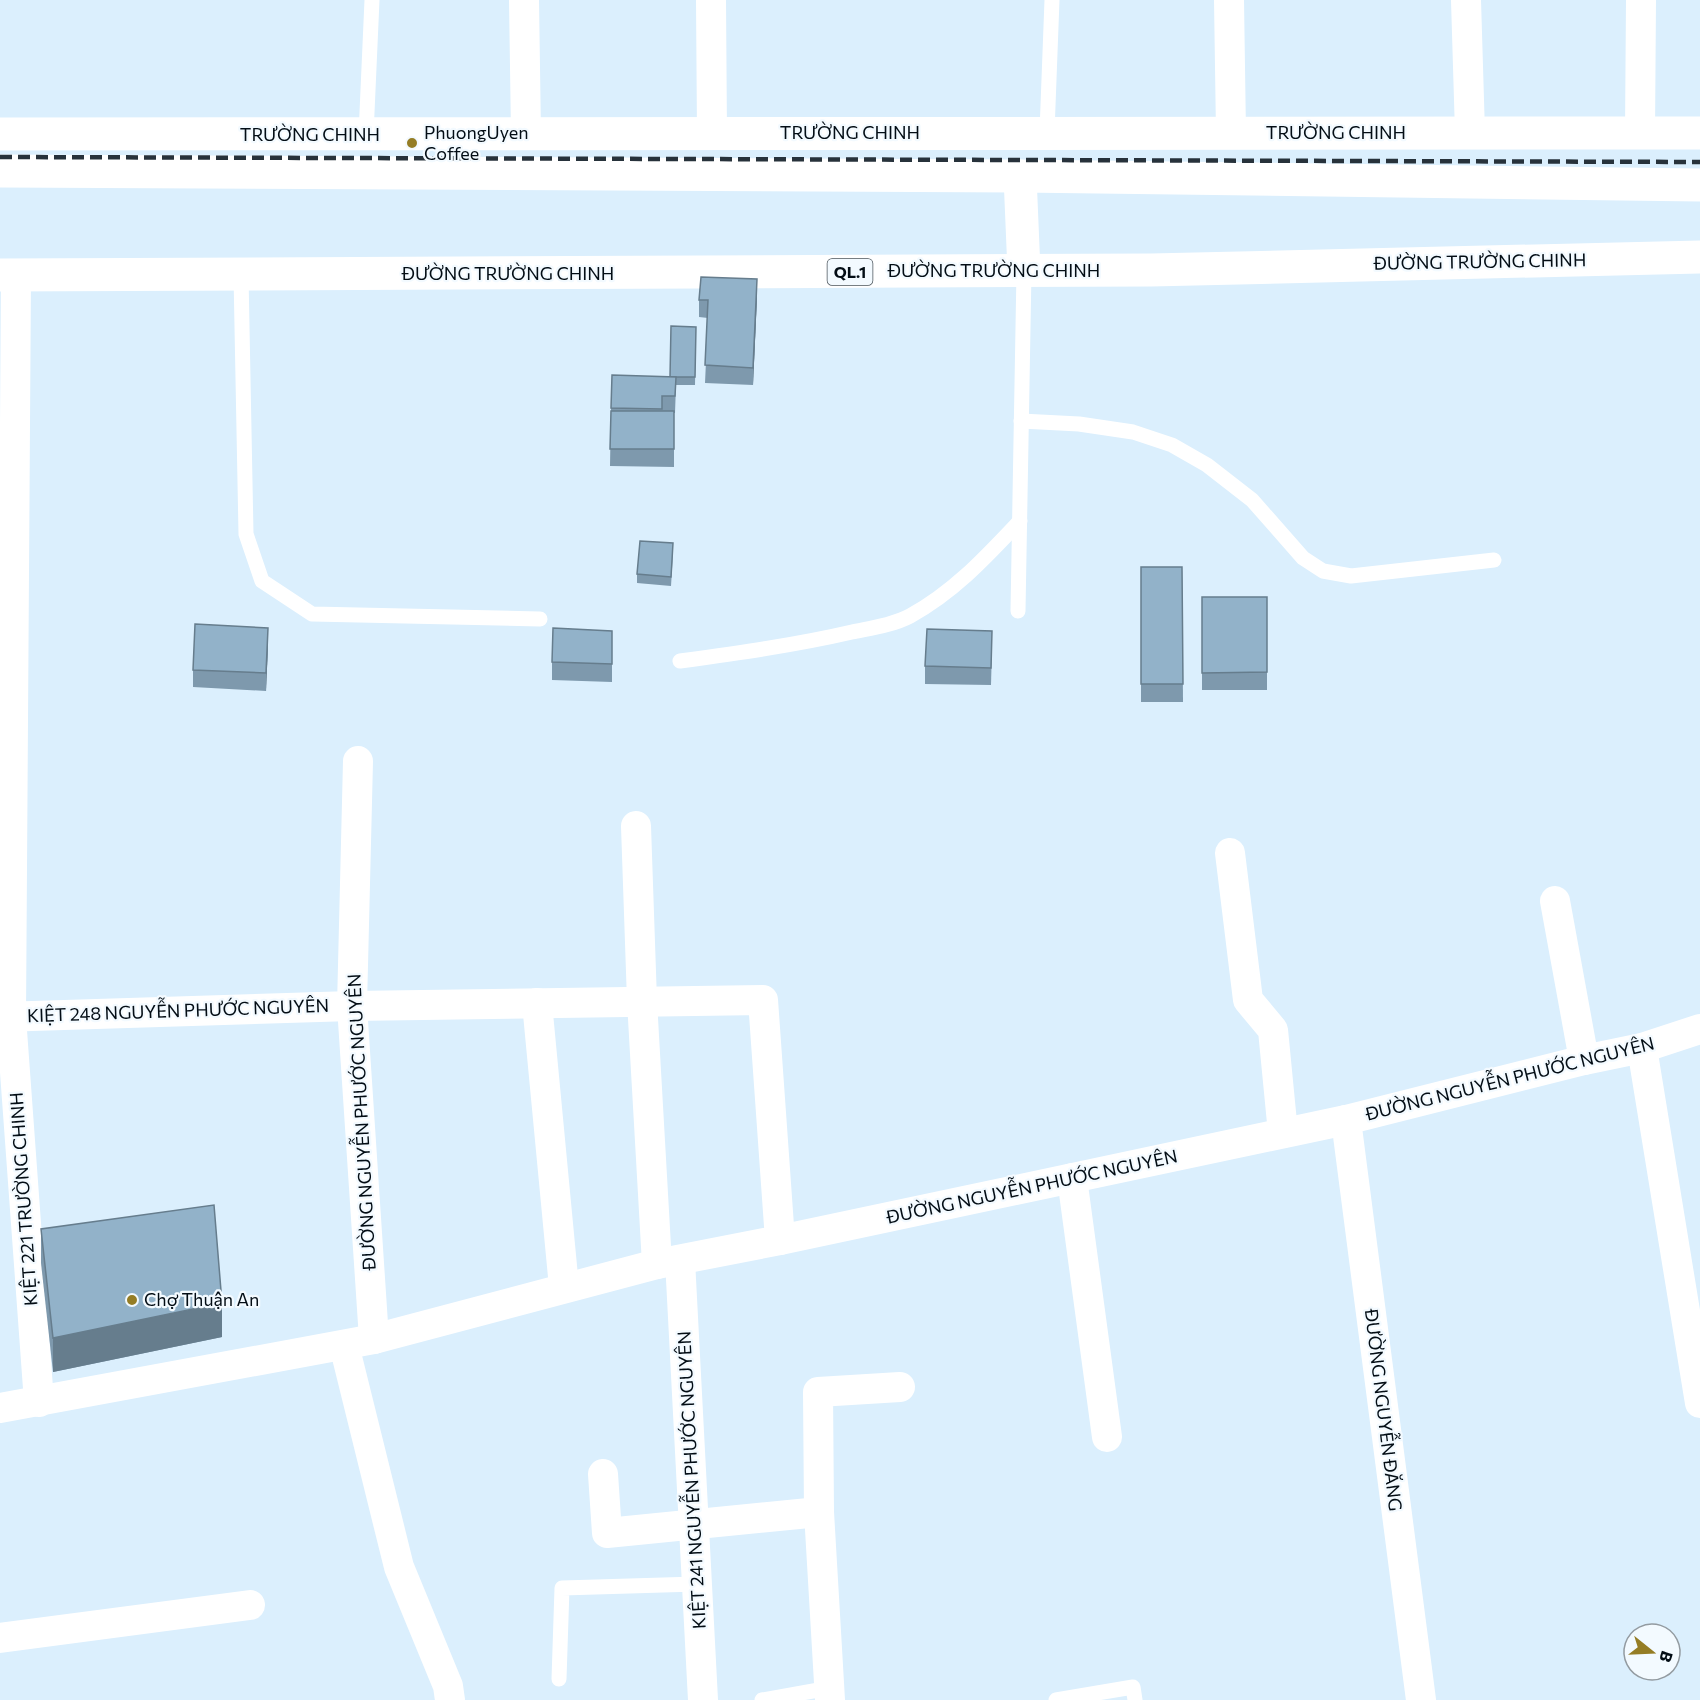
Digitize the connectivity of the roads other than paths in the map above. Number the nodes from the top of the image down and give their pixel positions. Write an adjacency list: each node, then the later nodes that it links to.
1 (372, 0): 16 (lane)
2 (524, 0): 14 (street)
3 (711, 0): 15 (street)
4 (1052, 0): 8 (lane)
5 (1229, 0): 9 (street)
6 (1466, 0): 10 (street)
7 (1641, 0): 11 (street)
8 (1047, 132): 9 (main road, TRƯỜNG CHINH); 15 (main road, TRƯỜNG CHINH)
9 (1232, 133): 10 (main road, TRƯỜNG CHINH)
10 (1470, 133): 11 (main road, TRƯỜNG CHINH)
11 (1640, 133): 12 (main road, TRƯỜNG CHINH)
12 (1700, 133)
13 (0, 134): 16 (main road, TRƯỜNG CHINH)
14 (526, 134): 15 (main road, TRƯỜNG CHINH); 16 (main road, TRƯỜNG CHINH)
15 (712, 134)
16 (366, 135)
17 (0, 171): 18 (main road)
18 (1020, 176): 19 (main road); 21 (main road)
19 (1700, 186)
20 (1700, 257): 21 (main road, ĐƯỜNG TRƯỜNG CHINH / QL.1)
21 (1024, 271): 23 (main road, ĐƯỜNG TRƯỜNG CHINH / QL.1); 24 (lane)
22 (8, 275): 23 (main road, ĐƯỜNG TRƯỜNG CHINH / QL.1); 26 (street, KIỆT 221 TRƯỜNG CHINH)
23 (242, 275): 29 (lane)
24 (1021, 421): 25 (lane); 27 (lane)
25 (1020, 521): 28 (lane); 30 (lane)
26 (7, 544): 32 (street, KIỆT 221 TRƯỜNG CHINH)
27 (1494, 560)
28 (1018, 611)
29 (540, 619)
30 (680, 661)
31 (358, 761): 38 (street, ĐƯỜNG NGUYỄN PHƯỚC NGUYÊN)
32 (6, 801): 39 (street, KIỆT 221 TRƯỜNG CHINH)
33 (636, 826): 36 (street)
34 (1230, 854): 44 (street)
35 (1555, 901): 42 (street)
36 (642, 1001): 37 (street, KIỆT 248 NGUYỄN PHƯỚC NGUYÊN); 46 (street, KIỆT 248 NGUYỄN PHƯỚC NGUYÊN); 47 (street)
37 (537, 1003): 38 (street, KIỆT 248 NGUYỄN PHƯỚC NGUYÊN); 48 (street)
38 (352, 1006): 39 (street, KIỆT 248 NGUYỄN PHƯỚC NGUYÊN); 49 (street, ĐƯỜNG NGUYỄN PHƯỚC NGUYÊN)
39 (6, 1017): 52 (street, KIỆT 221 TRƯỜNG CHINH)
40 (1700, 1029): 41 (street, ĐƯỜNG NGUYỄN PHƯỚC NGUYÊN)
41 (1642, 1048): 42 (street, ĐƯỜNG NGUYỄN PHƯỚC NGUYÊN); 53 (street)
42 (1584, 1060): 43 (street, ĐƯỜNG NGUYỄN PHƯỚC NGUYÊN)
43 (1346, 1120): 44 (street, ĐƯỜNG NGUYỄN PHƯỚC NGUYÊN); 69 (street, ĐƯỜNG NGUYỄN ĐĂNG)
44 (1283, 1133): 45 (street, ĐƯỜNG NGUYỄN PHƯỚC NGUYÊN)
45 (1072, 1178): 46 (street, ĐƯỜNG NGUYỄN PHƯỚC NGUYÊN); 55 (street)
46 (780, 1240): 47 (street, ĐƯỜNG NGUYỄN PHƯỚC NGUYÊN)
47 (669, 1262): 48 (street, ĐƯỜNG NGUYỄN PHƯỚC NGUYÊN); 58 (street, KIỆT 241 NGUYỄN PHƯỚC NGUYÊN)
48 (564, 1287): 49 (street, ĐƯỜNG NGUYỄN PHƯỚC NGUYÊN)
49 (374, 1338): 50 (street, ĐƯỜNG NGUYỄN PHƯỚC NGUYÊN)
50 (344, 1345): 52 (street, ĐƯỜNG NGUYỄN PHƯỚC NGUYÊN); 63 (street)
51 (900, 1387): 57 (street)
52 (39, 1402): 54 (street, ĐƯỜNG NGUYỄN PHƯỚC NGUYÊN)
53 (1700, 1403)
54 (0, 1408)
55 (1107, 1437)
56 (603, 1474): 58 (street)
57 (819, 1512): 58 (street); 64 (street)
58 (694, 1524): 59 (street, KIỆT 241 NGUYỄN PHƯỚC NGUYÊN)
59 (697, 1584): 62 (lane); 65 (street, KIỆT 241 NGUYỄN PHƯỚC NGUYÊN)
60 (250, 1605): 61 (street)
61 (0, 1638)
62 (559, 1679)
63 (449, 1693)
64 (830, 1694): 66 (lane)
65 (703, 1700)
66 (762, 1700)
67 (1056, 1700): 68 (lane)
68 (1134, 1700)
69 (1421, 1700)

